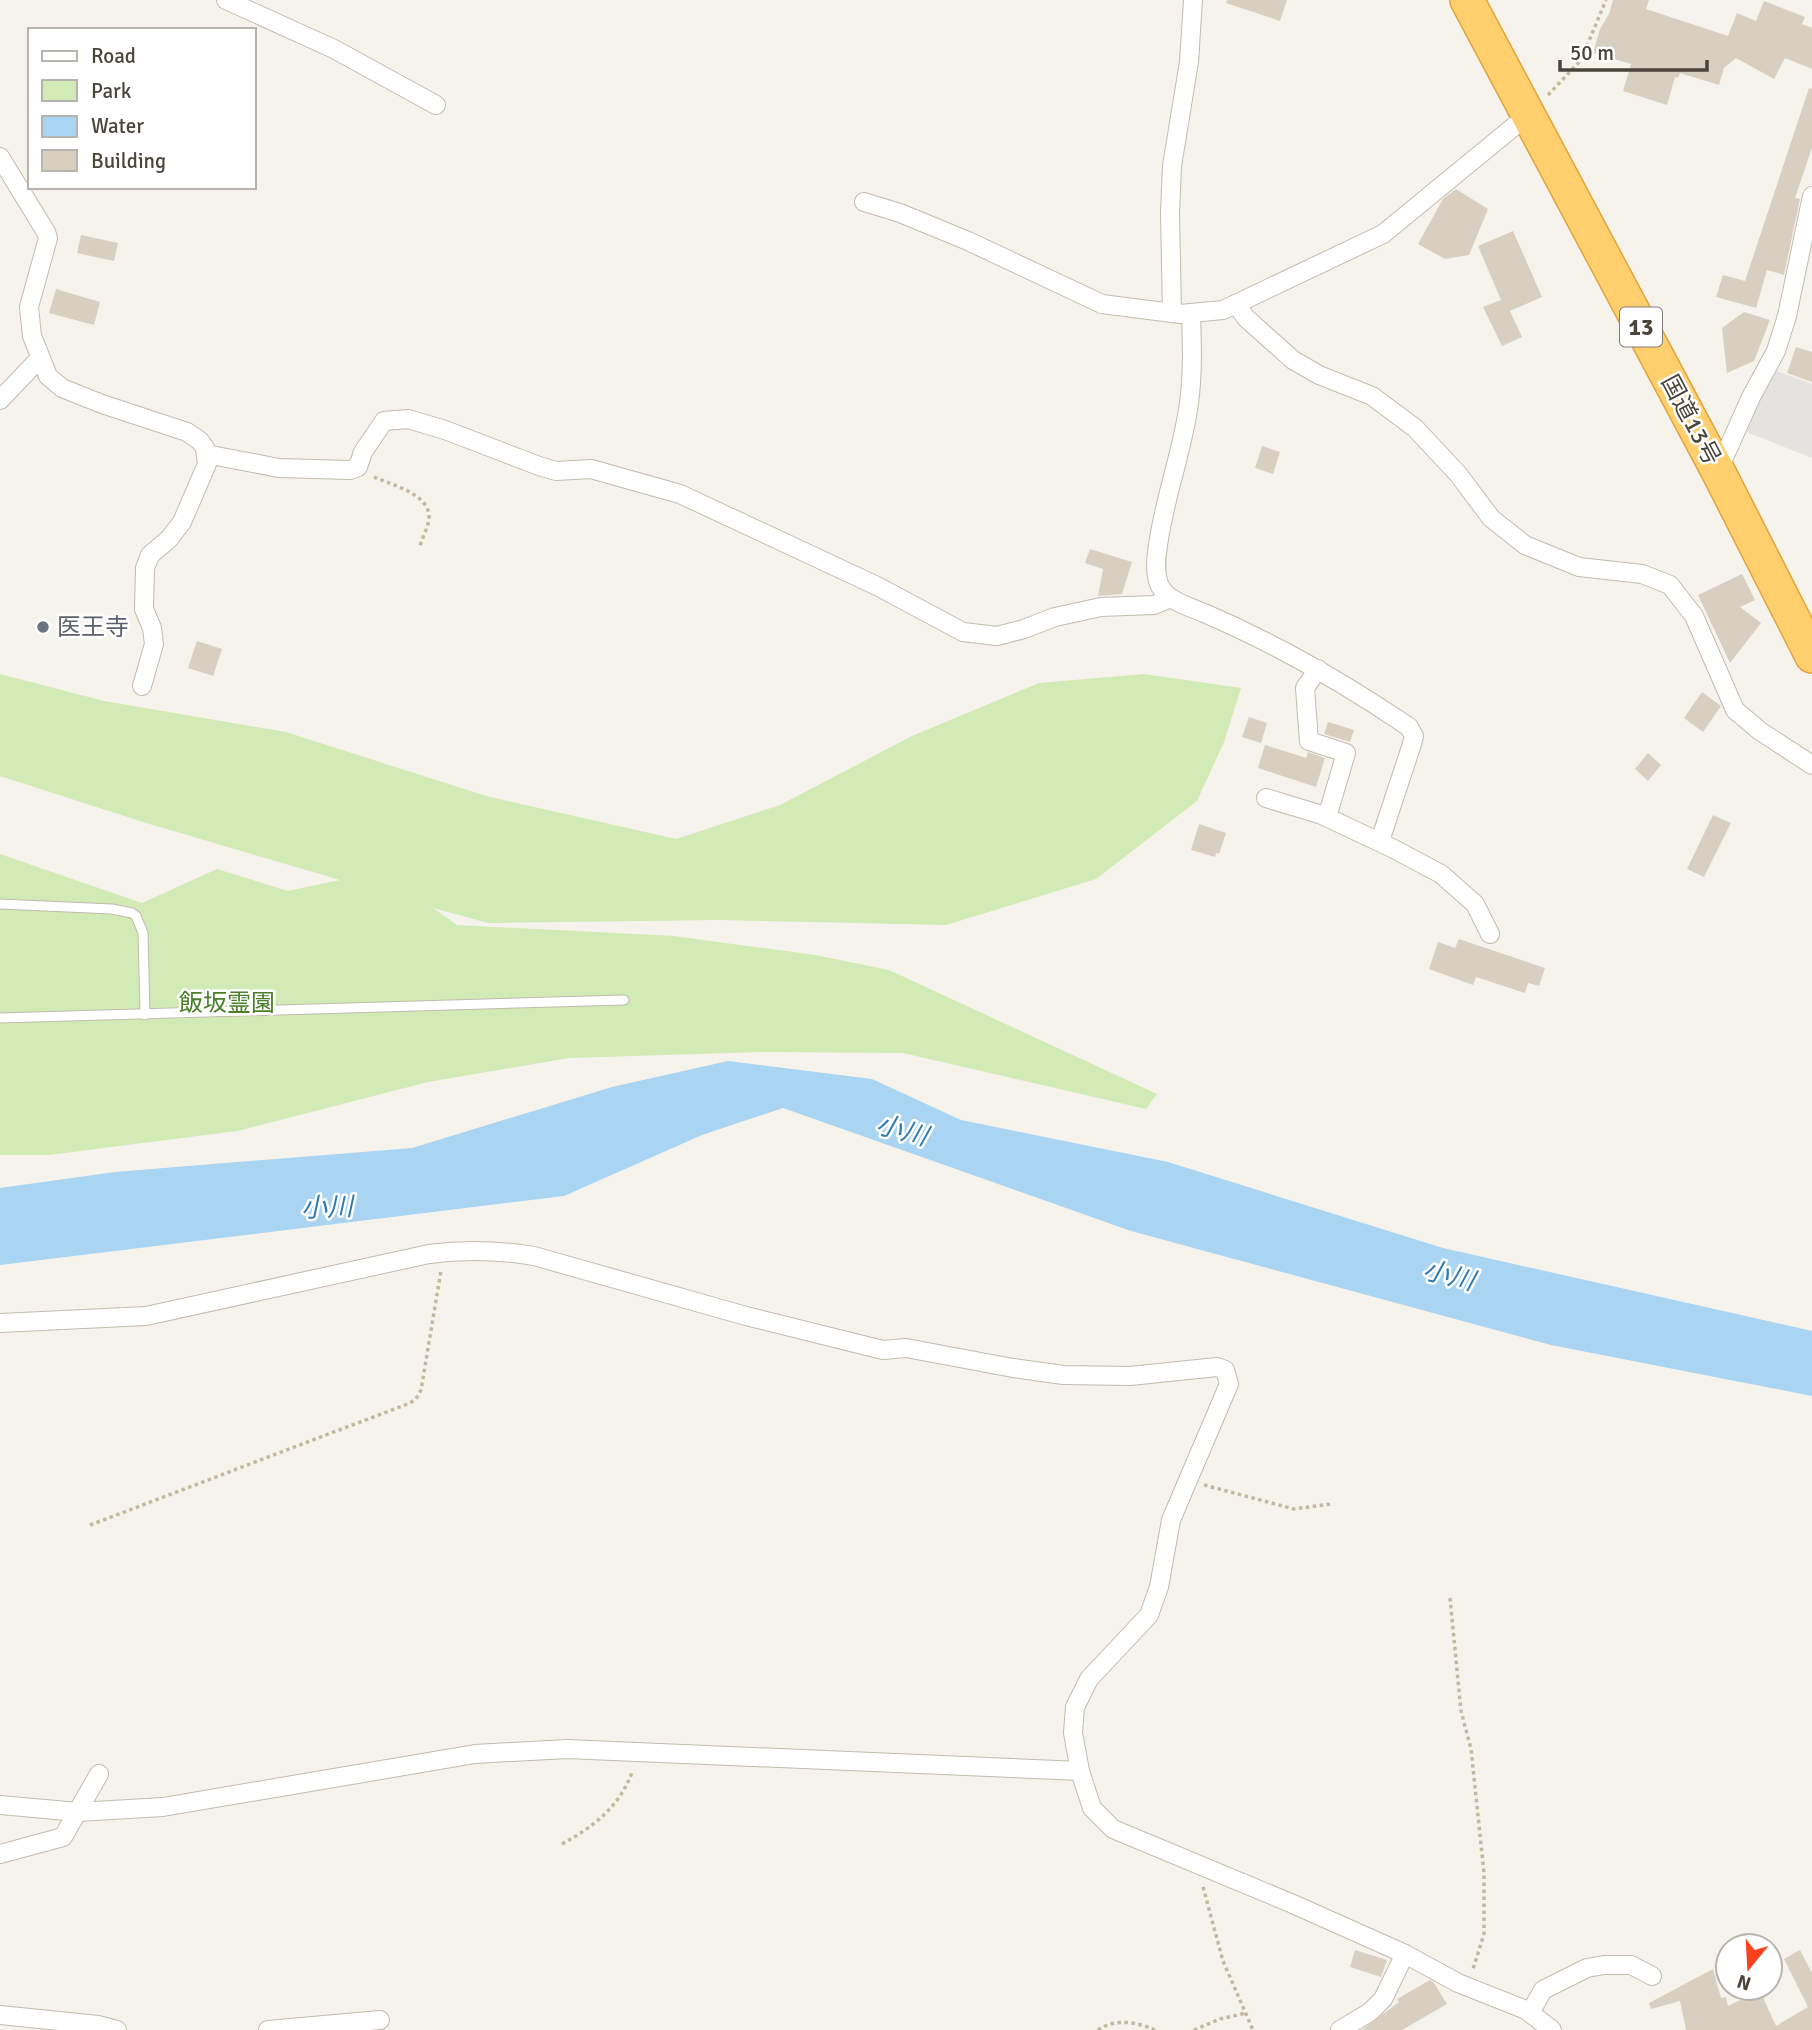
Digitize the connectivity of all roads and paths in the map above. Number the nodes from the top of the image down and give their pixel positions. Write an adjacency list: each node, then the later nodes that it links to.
1 (226, 0): 5 (street)
2 (1193, 0): 11 (street)
3 (1467, 0): 6 (highway, 国道13号 / 13)
4 (1606, 0): 6 (path)
5 (436, 105)
6 (1528, 115): 10 (street); 17 (highway, 国道13号 / 13)
7 (0, 157): 13 (street)
8 (1812, 196): 17 (street)
9 (864, 202): 11 (street)
10 (1236, 304): 12 (street); 23 (street)
11 (1172, 313): 12 (street)
12 (1191, 313): 19 (street)
13 (40, 358): 14 (street); 15 (street)
14 (0, 400)
15 (206, 454): 16 (street); 22 (street)
16 (354, 469): 18 (path); 19 (street)
17 (1718, 471): 20 (highway, 国道13号 / 13)
18 (420, 546)
19 (1171, 598): 21 (street)
20 (1812, 656)
21 (1318, 669): 25 (street); 26 (street)
22 (142, 686)
23 (1812, 765)
24 (1266, 798): 25 (street)
25 (1327, 817): 26 (street)
26 (1380, 841): 28 (street)
27 (0, 904): 30 (lane)
28 (1490, 934)
29 (624, 1000): 30 (lane)
30 (145, 1015): 31 (lane)
31 (0, 1018)
32 (444, 1252): 33 (street); 34 (street); 36 (path)
33 (0, 1323)
34 (1187, 1480): 35 (path); 39 (street)
35 (1331, 1504)
36 (90, 1525)
37 (1450, 1598): 48 (path)
38 (639, 1752): 39 (street); 42 (street); 43 (path)
39 (1080, 1771): 45 (street)
40 (99, 1774): 42 (street)
41 (0, 1805): 42 (street)
42 (78, 1812): 44 (street)
43 (562, 1844)
44 (0, 1854)
45 (1203, 1867): 46 (street); 49 (path)
46 (1405, 1954): 48 (street); 59 (street)
47 (1652, 1976): 50 (street)
48 (1468, 1987): 50 (street)
49 (1246, 2013): 57 (path); 58 (path)
50 (1531, 2013): 60 (street)
51 (0, 2015): 53 (street)
52 (380, 2020): 54 (street)
53 (117, 2030)
54 (268, 2030)
55 (1098, 2030): 56 (path)
56 (1156, 2030)
57 (1194, 2030)
58 (1252, 2030)
59 (1340, 2030)
60 (1552, 2030)

